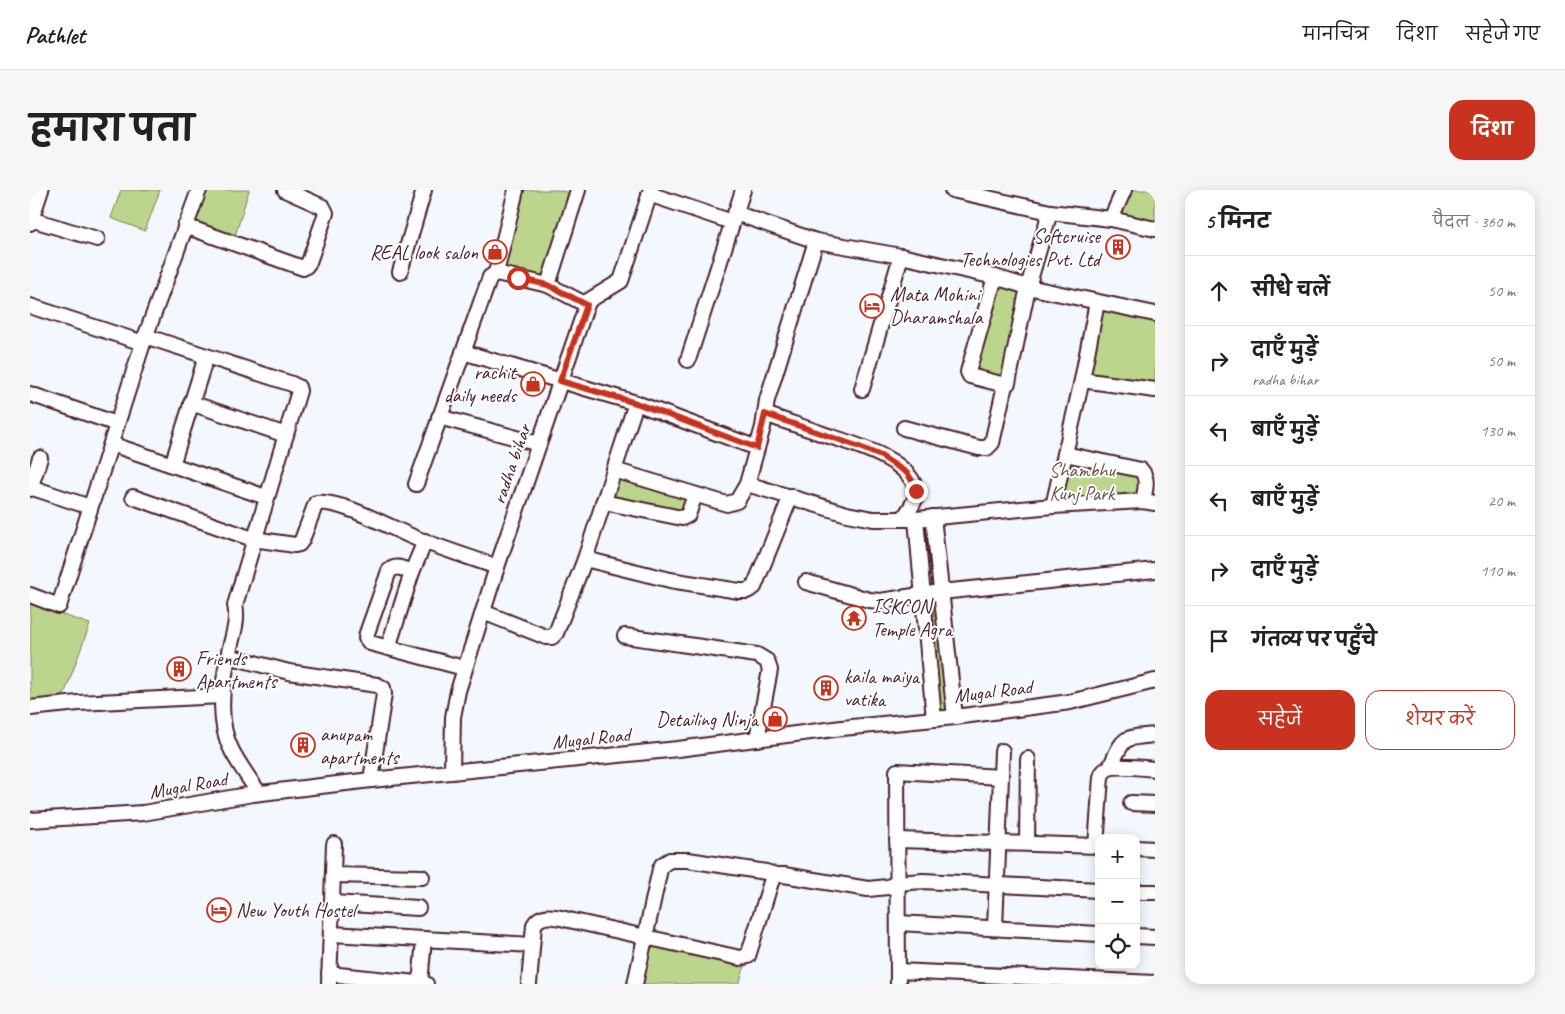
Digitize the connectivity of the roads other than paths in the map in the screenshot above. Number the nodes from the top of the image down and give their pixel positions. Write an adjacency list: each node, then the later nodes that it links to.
1 (41, 190): 14 (street)
2 (199, 190): 15 (street)
3 (285, 190): 15 (street)
4 (424, 190): 20 (street)
5 (516, 190): 21 (street)
6 (578, 190): 23 (street)
7 (743, 190): 12 (street)
8 (952, 190): 11 (street)
9 (1124, 190): 13 (street)
10 (650, 192): 12 (street); 26 (street)
11 (1050, 212): 13 (street); 24 (street)
12 (734, 218): 18 (street); 32 (street)
13 (1111, 218): 16 (street)
14 (30, 220): 17 (street)
15 (185, 226): 29 (street)
16 (1155, 229)
17 (98, 240)
18 (816, 241): 19 (street); 41 (street)
19 (901, 256): 22 (street); 36 (street)
20 (400, 272)
21 (496, 274): 23 (street); 30 (street)
22 (995, 277): 24 (street); 35 (street)
23 (548, 285): 26 (street)
24 (1028, 287): 25 (street); 35 (street)
25 (1097, 302): 28 (street); 33 (street)
26 (587, 305): 34 (street, radha bihar)
27 (30, 306): 29 (street)
28 (1155, 314)
29 (144, 339): 31 (street); 43 (street)
30 (463, 352): 34 (street); 42 (street)
31 (206, 357): 40 (street); 45 (street)
32 (688, 360)
33 (1082, 380): 37 (street); 49 (street)
34 (560, 381): 39 (street); 47 (street, radha bihar)
35 (1005, 385): 44 (street)
36 (862, 389)
37 (1155, 390)
38 (30, 394): 43 (street)
39 (636, 403): 48 (street); 52 (street)
40 (191, 404): 45 (street); 51 (street)
41 (765, 414): 48 (street); 65 (street)
42 (439, 417): 47 (street); 53 (street)
43 (117, 424): 46 (street)
44 (904, 428)
45 (286, 434): 59 (street)
46 (111, 444): 51 (street); 63 (street)
47 (538, 444): 69 (street, radha bihar)
48 (757, 448): 54 (street)
49 (1065, 454): 61 (street); 62 (street)
50 (40, 458): 55 (street)
51 (172, 465): 59 (street)
52 (614, 470): 56 (street); 60 (street)
53 (416, 484)
54 (747, 484): 56 (street); 57 (street)
55 (30, 488): 63 (street)
56 (695, 495): 60 (street)
57 (791, 496): 65 (street); 68 (street)
58 (133, 497): 66 (street)
59 (266, 497): 66 (street)
60 (603, 502): 68 (street)
61 (1149, 502): 62 (street)
62 (1053, 506): 64 (street)
63 (90, 507): 74 (street)
64 (933, 517): 65 (street); 73 (street)
65 (910, 519): 75 (street)
66 (254, 539): 67 (street); 79 (street)
67 (425, 541): 69 (street); 71 (street)
68 (584, 559): 76 (street)
69 (496, 567): 76 (street, radha bihar)
70 (1155, 570): 73 (street)
71 (412, 572): 78 (street); 78 (street)
72 (806, 582): 75 (street)
73 (942, 592): 75 (street); 84 (street)
74 (30, 595)
75 (923, 595): 85 (street)
76 (483, 612): 80 (street, radha bihar)
77 (625, 636): 87 (street)
78 (388, 648): 80 (street)
79 (228, 656): 82 (street); 94 (street)
80 (464, 668): 92 (street, radha bihar)
81 (1155, 682): 84 (street, Mugal Road)
82 (222, 696): 83 (street); 95 (street)
83 (30, 708)
84 (955, 717): 85 (street, Mugal Road)
85 (934, 719): 87 (street, Mugal Road)
86 (1155, 735): 90 (street)
87 (757, 739): 92 (street, Mugal Road)
88 (1002, 750): 93 (street)
89 (1028, 759): 103 (street)
90 (1110, 767): 91 (street); 99 (street)
91 (1155, 769)
92 (452, 772): 94 (street, Mugal Road)
93 (1001, 777): 100 (street); 101 (street)
94 (371, 780): 95 (street, Mugal Road)
95 (259, 794): 98 (street, Mugal Road)
96 (1131, 803): 97 (street)
97 (1155, 804)
98 (30, 820)
99 (1098, 834)
100 (898, 840): 101 (street); 110 (street)
101 (999, 842): 103 (street); 111 (street)
102 (334, 844): 107 (street)
103 (1027, 844): 104 (street)
104 (1095, 846)
105 (1140, 848): 106 (street)
106 (1155, 849)
107 (333, 875): 109 (street); 115 (street)
108 (776, 875): 110 (street); 121 (street); 121 (street)
109 (422, 877)
110 (897, 883): 111 (street); 117 (street)
111 (997, 885): 112 (street); 118 (street)
112 (1095, 890)
113 (1140, 892): 114 (street)
114 (1155, 892)
115 (332, 903): 116 (street); 119 (street)
116 (418, 908)
117 (898, 923): 118 (street); 126 (street)
118 (995, 928): 120 (street)
119 (331, 934): 124 (street); 127 (street)
120 (1095, 934)
121 (644, 936): 125 (street); 132 (street)
122 (1140, 936): 123 (street)
123 (1155, 937)
124 (424, 939): 125 (street); 129 (street)
125 (532, 945): 131 (street)
126 (898, 978): 128 (street)
127 (329, 979): 129 (street)
128 (1155, 983)
129 (420, 984): 130 (street)
130 (426, 984)
131 (529, 984)
132 (635, 984)

